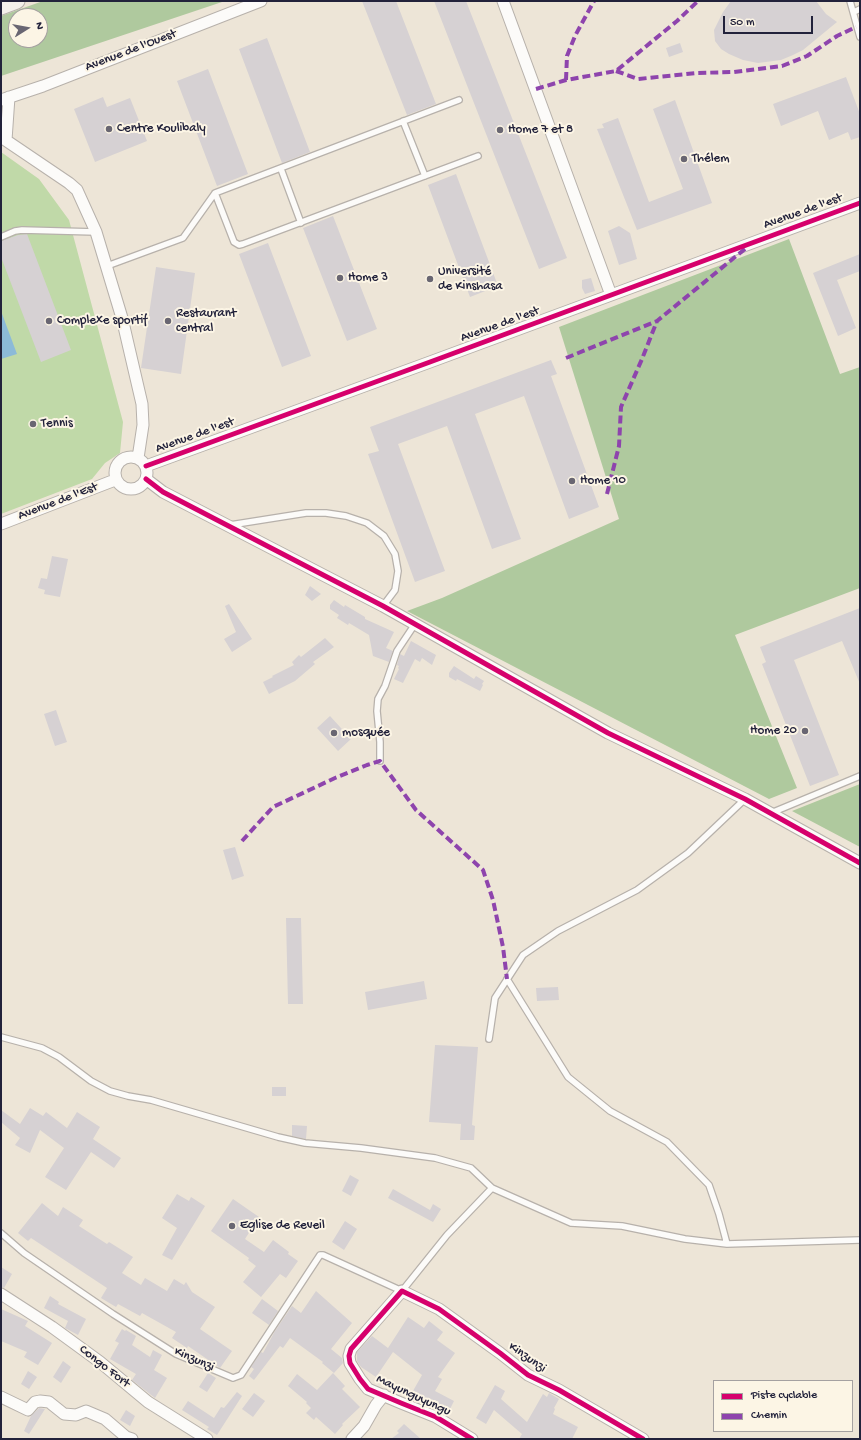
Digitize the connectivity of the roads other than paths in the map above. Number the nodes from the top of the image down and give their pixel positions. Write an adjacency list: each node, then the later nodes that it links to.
1 (17, 1): 5 (street)
2 (261, 1): 9 (street, Avenue de l'Ouest)
3 (504, 1): 22 (street)
4 (850, 1): 7 (lane)
5 (1, 7)
6 (860, 9): 7 (lane)
7 (854, 12): 8 (lane)
8 (860, 37)
9 (5, 99): 12 (street)
10 (458, 100): 11 (lane)
11 (404, 121): 14 (lane); 15 (lane)
12 (3, 138): 19 (street)
13 (478, 156): 15 (lane)
14 (281, 168): 16 (lane); 18 (lane)
15 (425, 176): 18 (lane)
16 (214, 193): 18 (lane); 21 (lane)
17 (860, 203): 22 (street, Avenue de l'est)
18 (301, 223)
19 (96, 232): 20 (lane); 21 (street)
20 (1, 237)
21 (107, 266): 23 (street)
22 (611, 295): 24 (street, Avenue de l'est)
23 (138, 458): 24 (street, Avenue de l'Est); 26 (street, Avenue de l'Est)
24 (146, 466): 25 (street, Avenue de l'Est)
25 (146, 479): 26 (street, Avenue de l'Est); 28 (street)
26 (115, 480): 27 (street, Avenue de l'Est)
27 (1, 524)
28 (228, 525): 29 (street); 29 (lane)
29 (383, 606): 30 (street)
30 (415, 624): 31 (lane); 33 (street)
31 (380, 761)
32 (860, 776): 34 (lane)
33 (745, 799): 34 (street); 36 (lane)
34 (770, 813): 35 (street)
35 (860, 863)
36 (506, 979): 38 (lane); 42 (lane)
37 (1, 1038): 39 (lane)
38 (489, 1039)
39 (492, 1188): 42 (lane); 43 (lane)
40 (1, 1233): 43 (lane, Kinzunzi)
41 (860, 1240): 42 (lane)
42 (727, 1244)
43 (402, 1291): 45 (street, Mayunguyungu); 51 (street, Kinzunzi)
44 (1, 1294): 48 (street, Congo Fort)
45 (384, 1395): 49 (street); 50 (street, Mayunguyungu)
46 (1, 1397): 47 (street)
47 (132, 1439)
48 (206, 1439)
49 (352, 1439)
50 (472, 1439)
51 (643, 1439)

